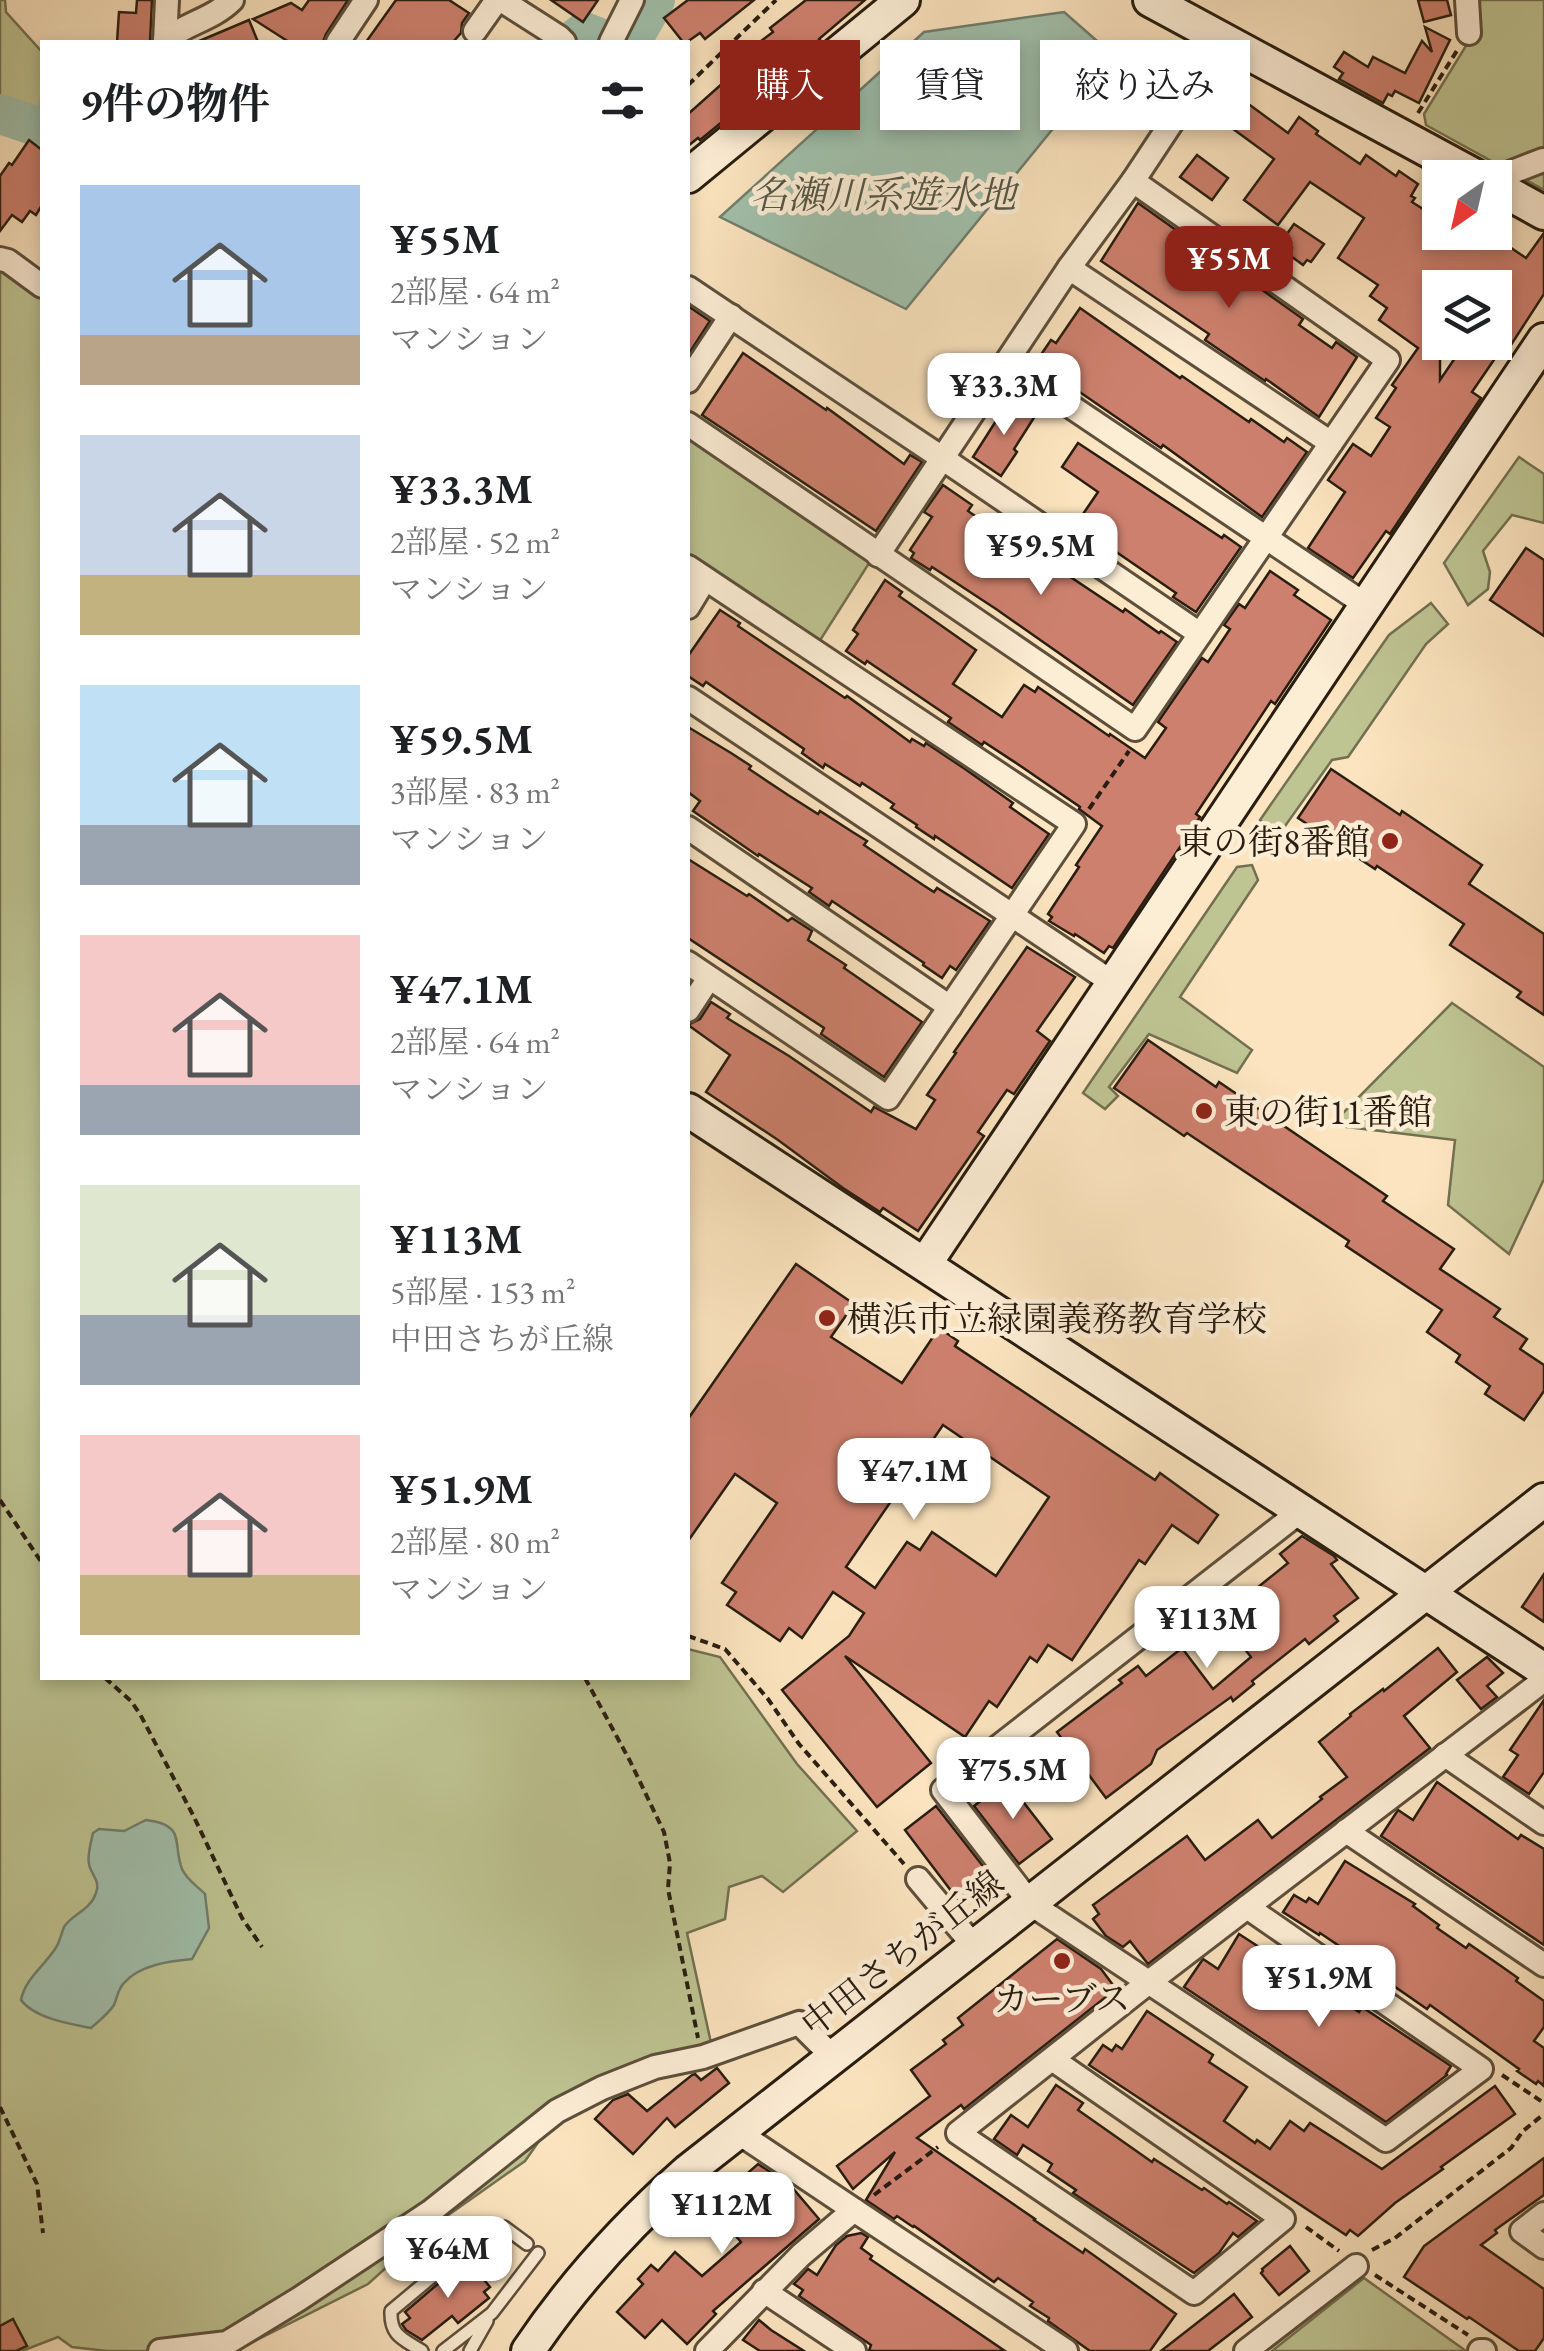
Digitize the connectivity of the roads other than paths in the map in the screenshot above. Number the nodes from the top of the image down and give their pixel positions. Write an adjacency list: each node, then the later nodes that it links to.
1 (166, 0): 11 (street)
2 (232, 0): 12 (street)
3 (366, 0): 13 (street)
4 (499, 0): 9 (street); 14 (street)
5 (632, 0): 15 (street)
6 (903, 0): 21 (street)
7 (1150, 0): 16 (street)
8 (1468, 0): 10 (street)
9 (476, 31)
10 (1469, 33)
11 (166, 40)
12 (167, 40)
13 (339, 40)
14 (561, 40)
15 (612, 40)
16 (1220, 40)
17 (1250, 56): 19 (street)
18 (1166, 130): 23 (street)
19 (1445, 160)
20 (1543, 160): 22 (street)
21 (690, 174)
22 (1512, 175)
23 (1133, 181): 27 (street); 35 (street)
24 (1512, 186): 25 (street)
25 (1544, 213)
26 (0, 259): 28 (street)
27 (1069, 268): 32 (street); 35 (street)
28 (40, 285)
29 (690, 289): 30 (street)
30 (731, 316): 33 (street); 36 (street)
31 (1544, 340): 41 (street)
32 (1006, 363): 36 (street); 37 (street)
33 (690, 378)
34 (690, 425): 38 (street)
35 (1331, 443): 37 (street)
36 (942, 458): 38 (street); 42 (street)
37 (1266, 538): 41 (street); 42 (street)
38 (878, 555): 42 (street)
39 (696, 573): 40 (street); 45 (street)
40 (690, 598)
41 (1366, 605): 48 (street)
42 (1200, 634)
43 (690, 699): 45 (street)
44 (690, 829): 50 (street)
45 (1013, 916): 48 (street); 50 (street)
46 (690, 964): 47 (street)
47 (709, 978): 49 (street); 50 (street)
48 (1113, 983): 52 (street)
49 (690, 1007)
50 (950, 1007)
51 (690, 1111): 52 (street)
52 (924, 1264): 54 (street)
53 (1544, 1500): 55 (street, 中田さちが丘線)
54 (1302, 1510): 55 (street); 62 (street)
55 (1426, 1592): 56 (street); 62 (street, 中田さちが丘線)
56 (1544, 1670)
57 (1544, 1680): 58 (street)
58 (1445, 1755): 59 (street); 60 (street)
59 (1544, 1823)
60 (1346, 1831): 63 (street); 65 (street)
61 (912, 1873): 64 (street)
62 (1031, 1904): 64 (street, 中田さちが丘線); 66 (street)
63 (1247, 1907): 66 (street); 66 (street)
64 (974, 1946): 67 (street, 中田さちが丘線)
65 (1544, 1965)
66 (1149, 1982): 68 (street)
67 (833, 2057): 69 (street, 中田さちが丘線); 76 (street)
68 (1052, 2059): 68 (street)
69 (736, 2132): 70 (street); 80 (street, 中田さちが丘線)
70 (854, 2210): 74 (street); 83 (street)
71 (1544, 2214): 72 (street)
72 (1544, 2247)
73 (1356, 2266): 84 (street)
74 (764, 2291): 81 (street); 82 (street)
75 (492, 2314): 77 (lane); 78 (lane); 79 (lane)
76 (160, 2351)
77 (422, 2351)
78 (443, 2351)
79 (470, 2351)
80 (528, 2351)
81 (707, 2351)
82 (854, 2351)
83 (1066, 2351)
84 (1246, 2351)

